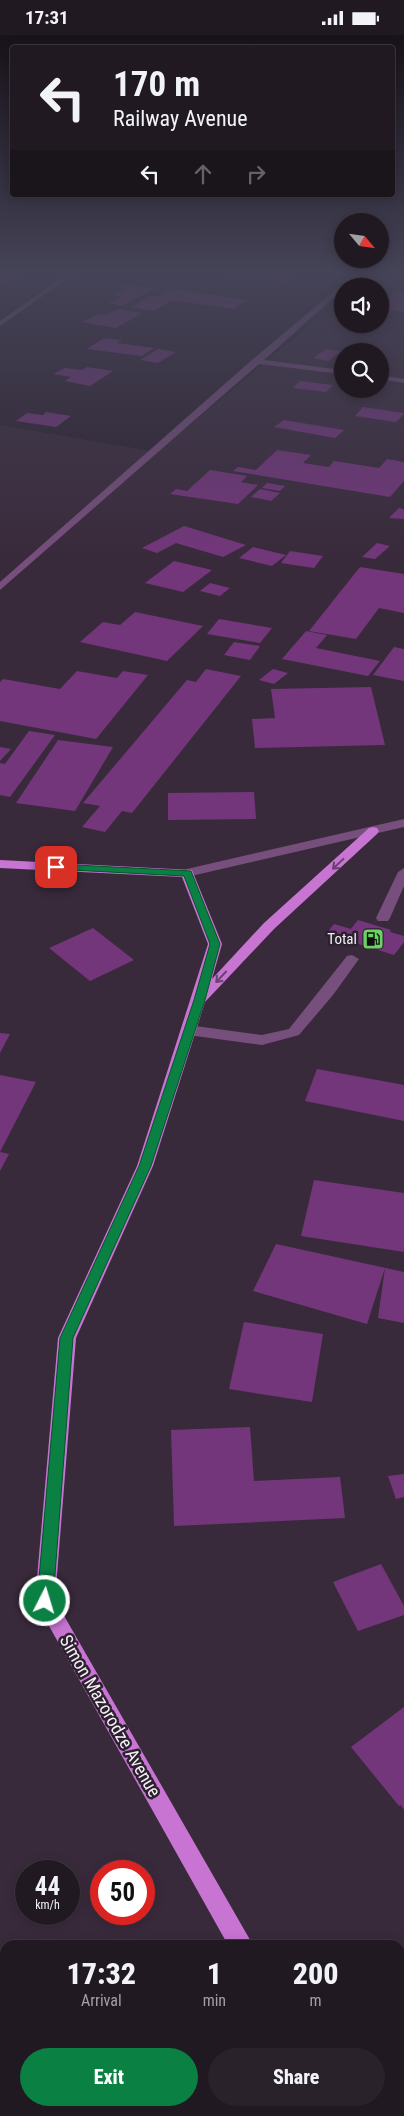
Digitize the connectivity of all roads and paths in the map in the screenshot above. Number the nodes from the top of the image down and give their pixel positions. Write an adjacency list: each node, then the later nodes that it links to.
1 (249, 367): 6 (street)
2 (304, 367): 3 (street)
3 (334, 371)
4 (389, 378): 5 (street)
5 (404, 381)
6 (0, 587)
7 (404, 823): 8 (street)
8 (374, 831): 11 (street); 14 (main road, one-way to 14)
9 (0, 864): 11 (main road)
10 (404, 872): 12 (street)
11 (187, 873): 14 (main road, Simon Mazorodze Avenue)
12 (383, 919)
13 (352, 959): 15 (street)
14 (199, 1000): 15 (main road, Simon Mazorodze Avenue)
15 (188, 1030): 16 (main road, Simon Mazorodze Avenue)
16 (238, 1940)

